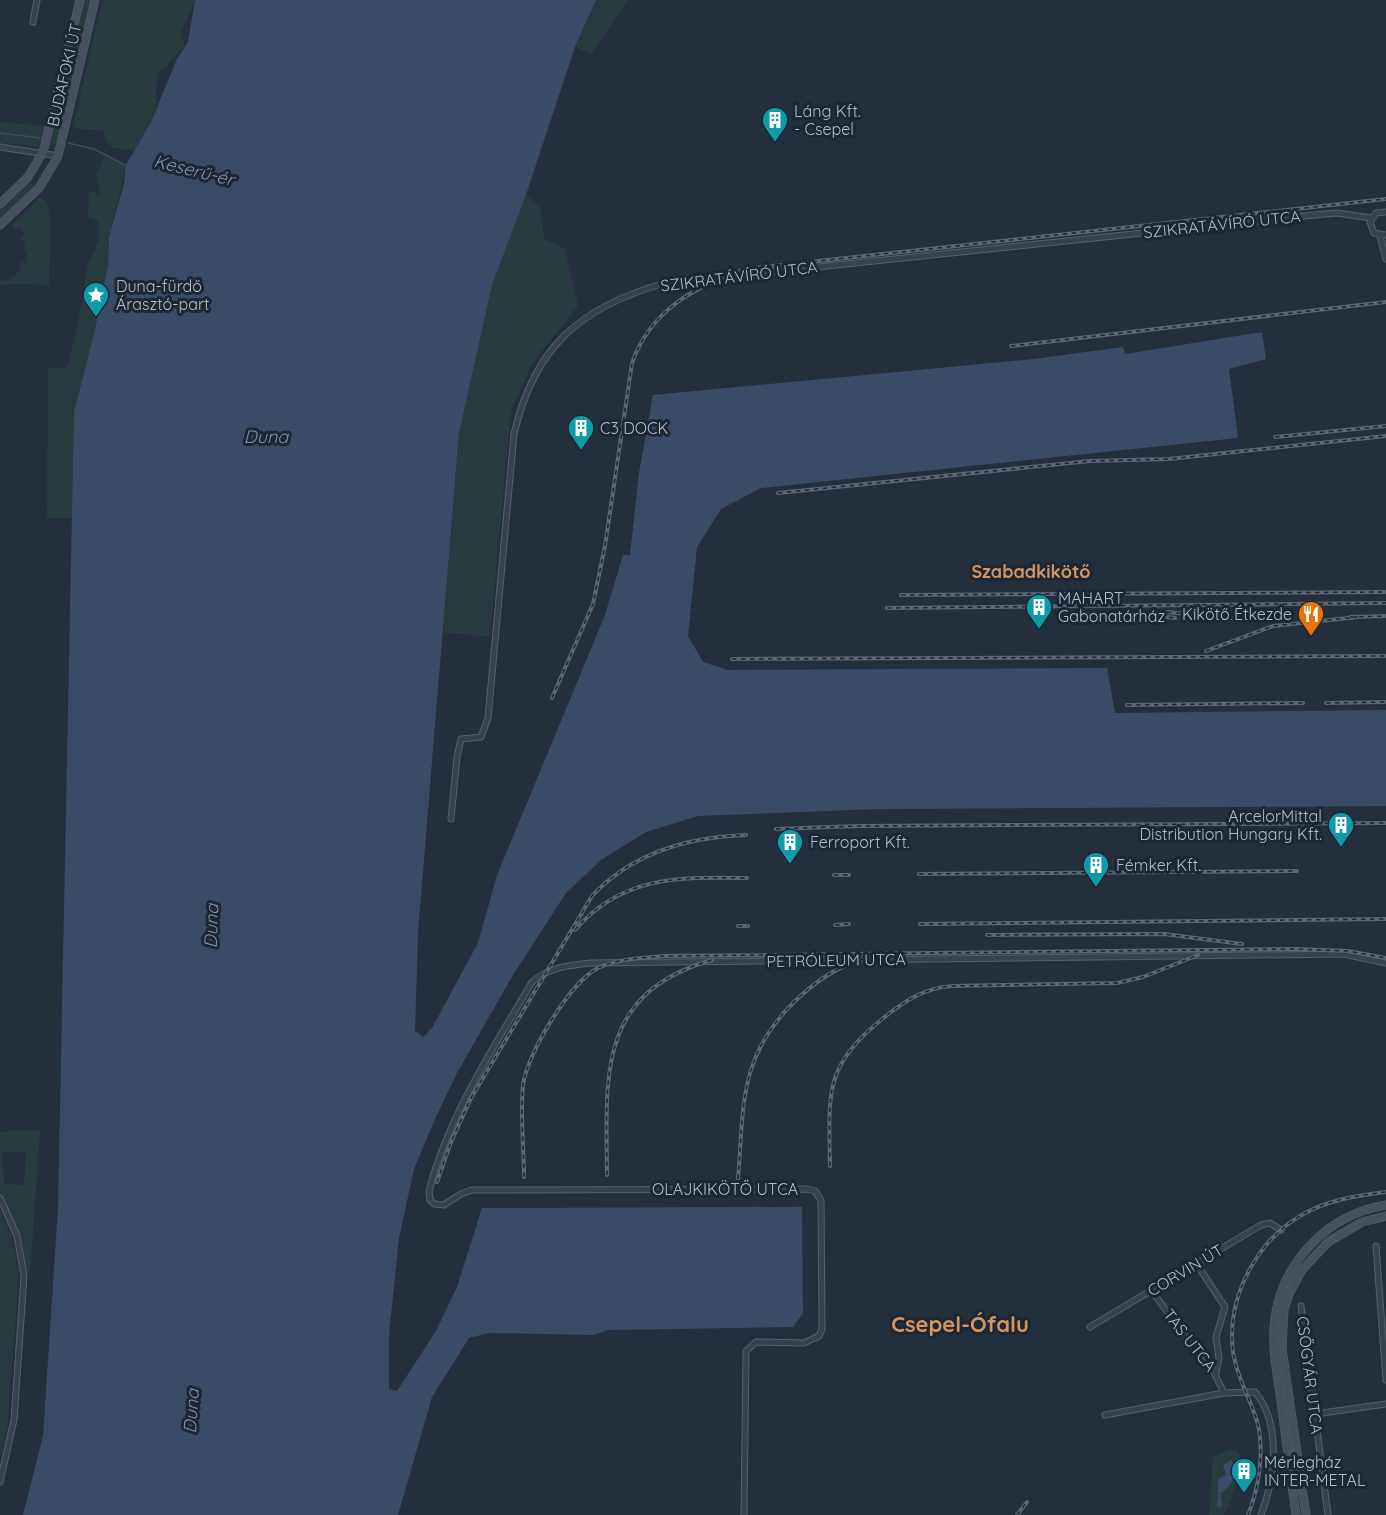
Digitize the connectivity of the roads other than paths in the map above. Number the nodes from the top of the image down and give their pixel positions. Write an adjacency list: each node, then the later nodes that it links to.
1 (37, 0): 4 (street)
2 (80, 0): 6 (main road, BUDAFOKI ÚT)
3 (95, 0): 7 (main road, BUDAFOKI ÚT)
4 (33, 22)
5 (0, 147): 6 (street)
6 (43, 152): 7 (street); 8 (main road, BUDAFOKI ÚT)
7 (58, 156): 12 (main road, BUDAFOKI ÚT)
8 (0, 204)
9 (1386, 212): 11 (street)
10 (1358, 216): 11 (street); 13 (street); 18 (street, SZIKRATÁVÍRÓ UTCA)
11 (1371, 218): 13 (street)
12 (0, 225)
13 (1370, 225): 14 (street)
14 (1383, 235): 16 (street)
15 (1386, 242): 16 (street)
16 (1385, 249): 17 (street)
17 (1386, 259)
18 (451, 819)
19 (1386, 963): 21 (street, PETRÓLEUM UTCA)
20 (0, 1198): 36 (street)
21 (430, 1200): 37 (street, OLAJKIKÖTŐ UTCA)
22 (1386, 1205): 39 (main road)
23 (1386, 1216): 40 (main road)
24 (1281, 1230): 26 (street, CORVIN ÚT)
25 (1376, 1246): 31 (street)
26 (1196, 1263): 27 (street, CORVIN ÚT); 30 (street)
27 (1152, 1290): 29 (street, CORVIN ÚT); 30 (street, TAS UTCA)
28 (1301, 1306): 34 (street, CSŐGYÁR UTCA)
29 (1090, 1326)
30 (1216, 1373): 32 (street, TAS UTCA)
31 (1386, 1380)
32 (1224, 1393): 35 (street); 38 (street)
33 (1386, 1404): 34 (street)
34 (1315, 1414): 41 (street, CSŐGYÁR UTCA)
35 (1105, 1415)
36 (0, 1482)
37 (744, 1515)
38 (1261, 1515)
39 (1296, 1515)
40 (1306, 1515)
41 (1328, 1515)

